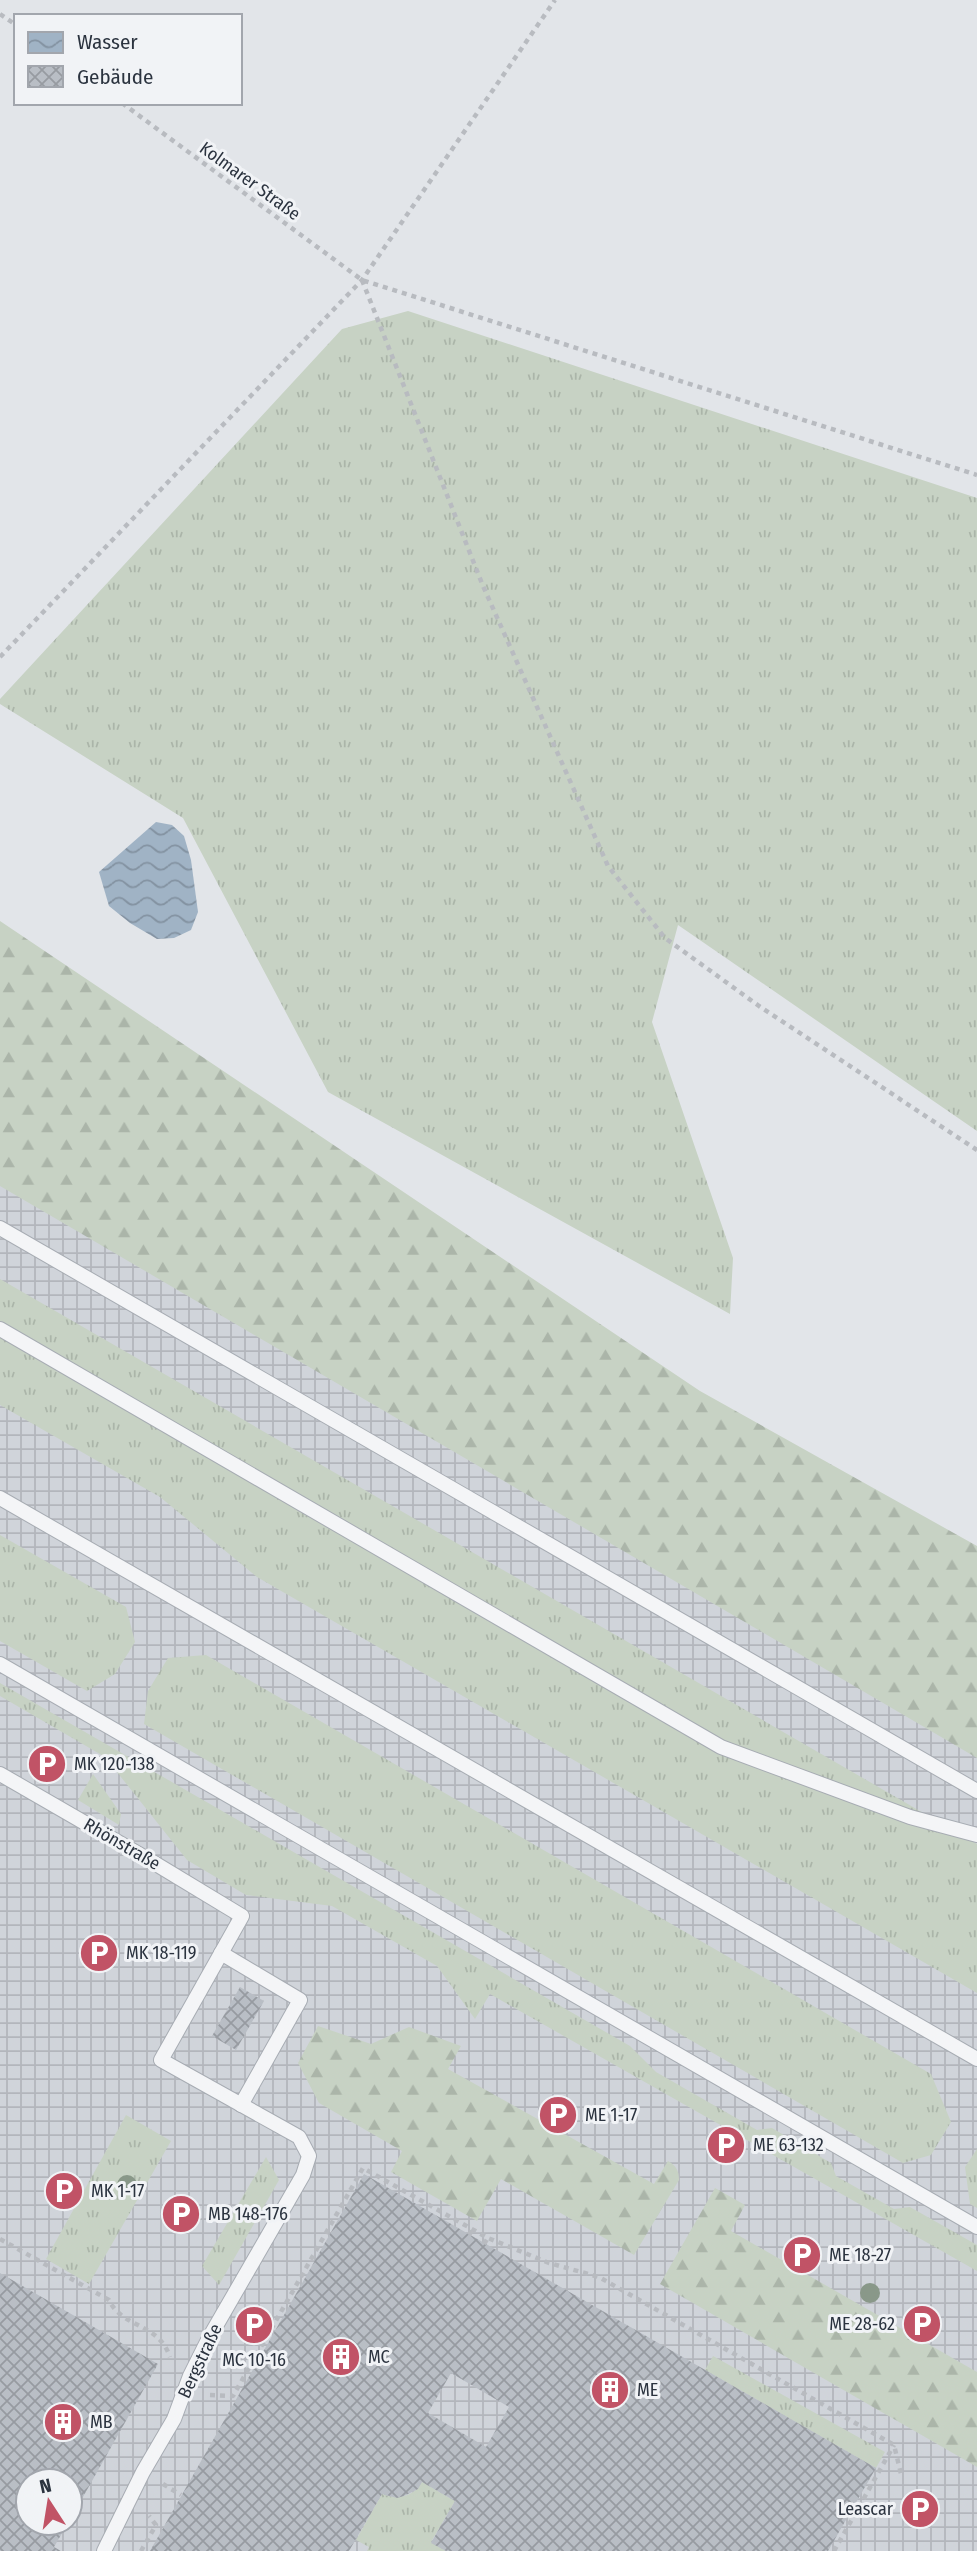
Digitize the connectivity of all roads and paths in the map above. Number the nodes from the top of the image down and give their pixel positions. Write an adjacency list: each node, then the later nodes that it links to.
1 (555, 0): 3 (path)
2 (125, 105): 3 (path, Kolmarer Straße)
3 (362, 280): 4 (path); 5 (path); 6 (path)
4 (977, 475)
5 (0, 657)
6 (977, 1150)
7 (0, 1228): 12 (lane)
8 (0, 1329): 13 (lane)
9 (0, 1498): 15 (lane)
10 (0, 1664): 17 (lane)
11 (0, 1774): 14 (lane, Rhönstraße)
12 (977, 1791)
13 (977, 1835)
14 (221, 1953): 16 (lane); 16 (lane)
15 (977, 2059)
16 (241, 2105): 32 (lane, Bergstraße)
17 (977, 2227)
18 (473, 2229): 19 (path); 20 (path); 24 (path)
19 (469, 2235)
20 (488, 2238): 22 (path); 25 (path)
21 (0, 2239): 23 (path)
22 (484, 2244)
23 (167, 2367)
24 (208, 2395)
25 (894, 2445): 26 (path); 34 (path)
26 (901, 2474)
27 (161, 2483): 28 (path)
28 (157, 2493)
29 (147, 2513): 30 (path)
30 (148, 2539): 31 (path); 33 (path)
31 (155, 2542)
32 (104, 2551)
33 (141, 2551)
34 (834, 2551)

